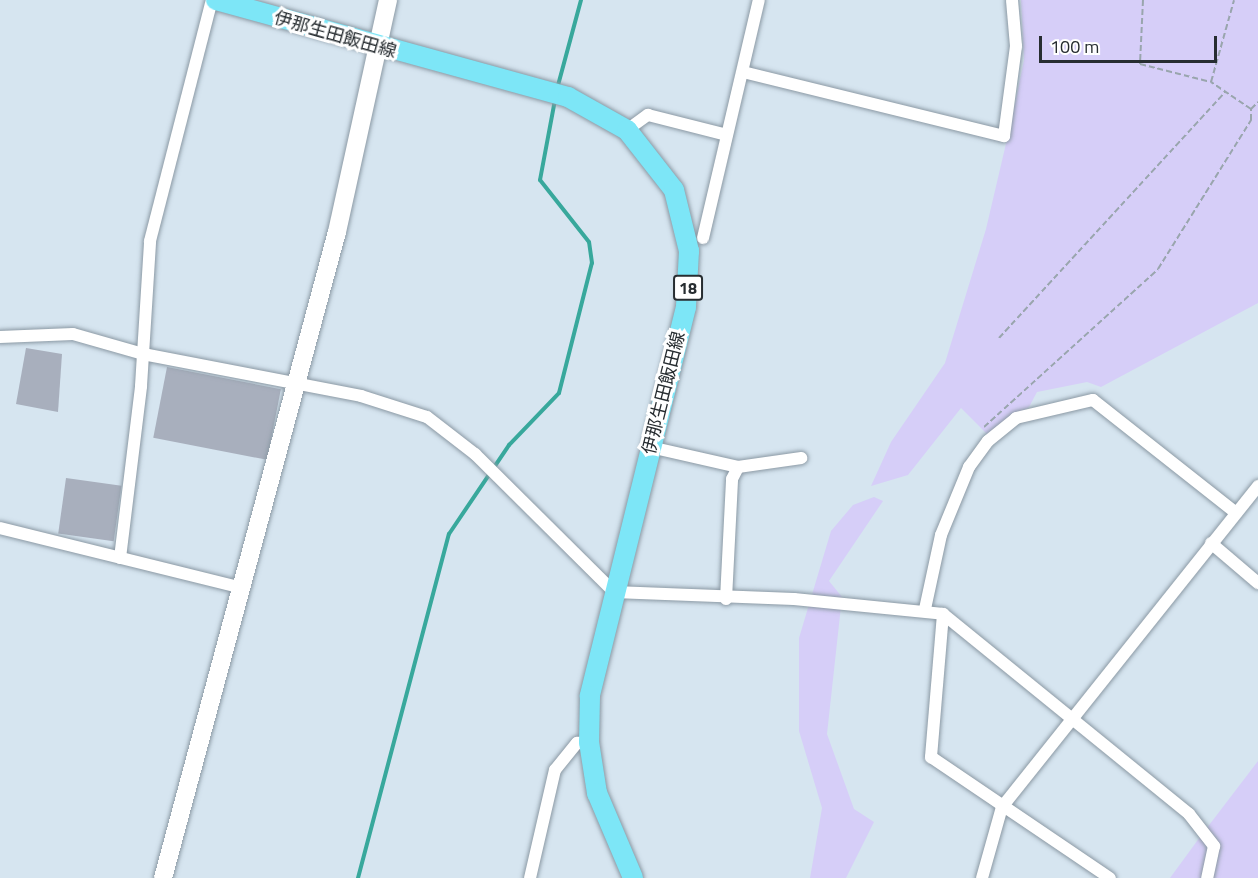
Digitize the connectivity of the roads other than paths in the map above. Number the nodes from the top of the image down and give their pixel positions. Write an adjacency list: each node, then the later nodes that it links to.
1 (214, 0): 5 (main road, 伊那生田飯田線 / 18); 11 (street)
2 (388, 0): 5 (street)
3 (759, 0): 6 (street)
4 (1012, 0): 6 (street)
5 (379, 48): 7 (main road, 伊那生田飯田線 / 18); 12 (street)
6 (743, 72): 8 (street)
7 (627, 130): 8 (street); 13 (main road, 伊那生田飯田線 / 18)
8 (727, 135): 9 (street)
9 (703, 238)
10 (0, 337): 11 (street)
11 (143, 354): 12 (street); 20 (street)
12 (298, 382): 22 (street); 23 (street)
13 (650, 447): 15 (street); 23 (main road, 伊那生田飯田線 / 18)
14 (801, 458): 15 (street)
15 (738, 466): 24 (street)
16 (1258, 486): 17 (street)
17 (1236, 513): 19 (street); 25 (street)
18 (0, 528): 20 (street)
19 (1211, 543): 21 (street); 27 (street)
20 (120, 558): 22 (street)
21 (1258, 583)
22 (243, 588): 30 (street)
23 (614, 592): 24 (street); 28 (main road, 伊那生田飯田線 / 18)
24 (726, 599): 25 (street)
25 (925, 609): 26 (street)
26 (943, 614): 27 (street); 29 (street)
27 (1072, 720): 29 (street); 35 (street)
28 (588, 742): 31 (street); 32 (main road, 伊那生田飯田線 / 18)
29 (1002, 807): 33 (street); 34 (street)
30 (164, 878)
31 (530, 878)
32 (633, 878)
33 (982, 878)
34 (1110, 878)
35 (1207, 878)

